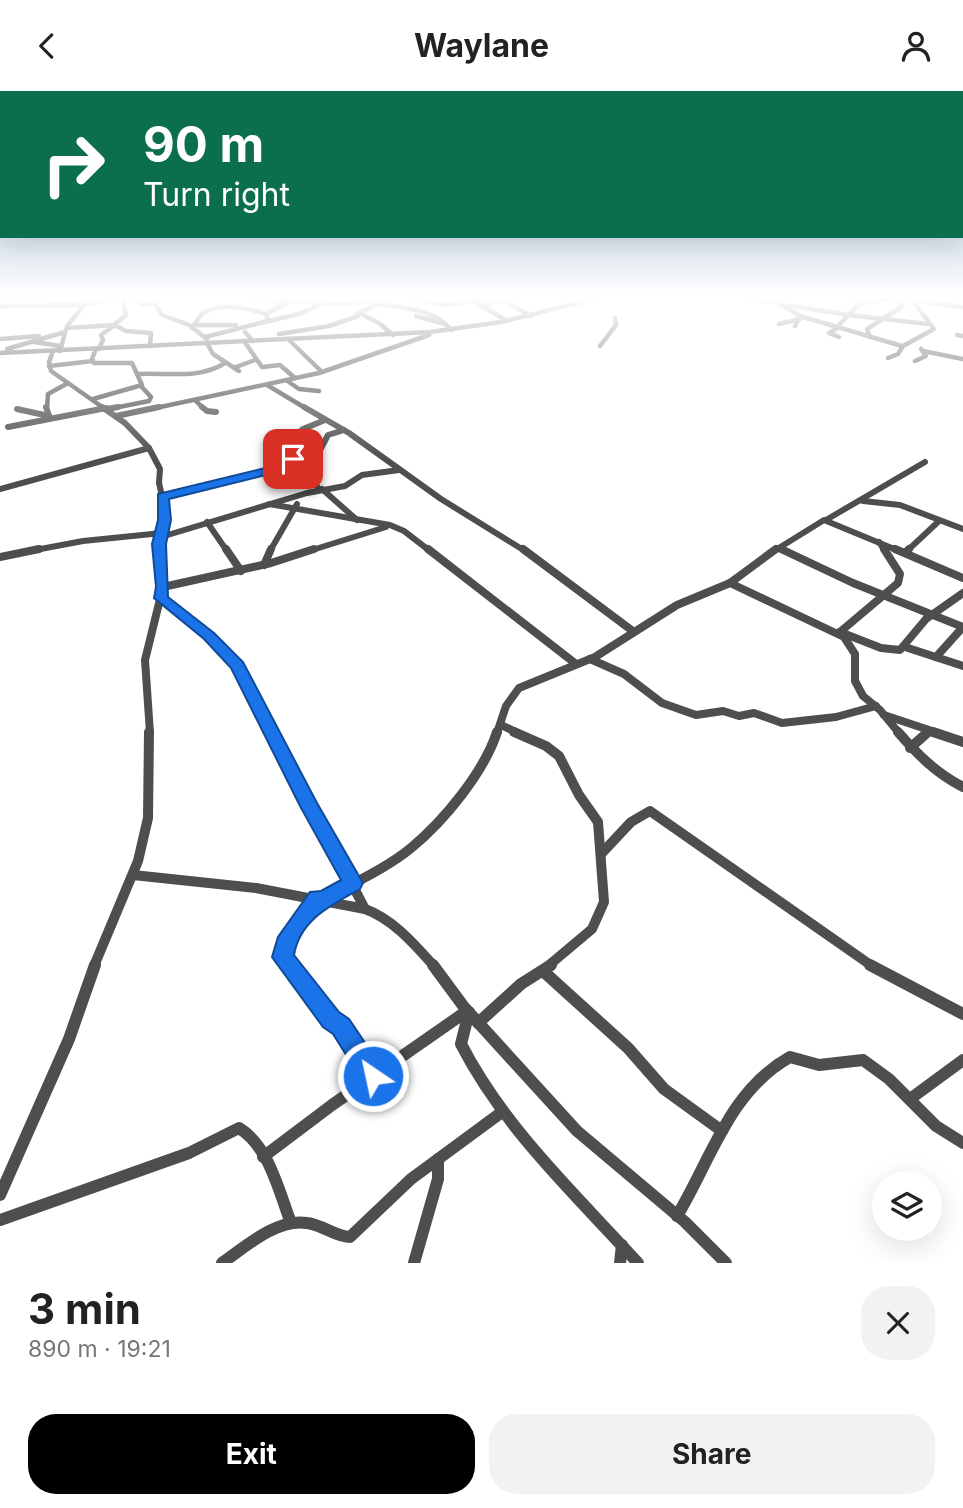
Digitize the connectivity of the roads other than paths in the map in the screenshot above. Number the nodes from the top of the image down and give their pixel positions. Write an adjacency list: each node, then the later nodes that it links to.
1 (26, 351): 10 (street)
2 (57, 351): 17 (street)
3 (96, 351): 14 (street)
4 (209, 351): 16 (street)
5 (250, 351): 13 (street)
6 (298, 351): 18 (street)
7 (383, 351): 18 (street)
8 (899, 351): 11 (street)
9 (923, 351): 12 (street); 15 (street)
10 (1, 352)
11 (888, 358)
12 (963, 359)
13 (255, 360): 16 (street); 20 (street)
14 (93, 361): 17 (street); 19 (street)
15 (915, 361)
16 (225, 363): 19 (street)
17 (49, 366): 22 (street)
18 (323, 372): 20 (street)
19 (137, 374): 24 (street)
20 (295, 378): 21 (street)
21 (286, 380): 23 (street); 25 (street)
22 (68, 383): 28 (street); 33 (street)
23 (267, 385): 26 (street); 29 (street)
24 (141, 386): 28 (street); 30 (street)
25 (302, 389): 26 (street); 27 (street)
26 (274, 390): 36 (street)
27 (319, 391)
28 (93, 399): 30 (street)
29 (195, 400): 32 (street); 34 (street)
30 (106, 408): 34 (street); 35 (street)
31 (17, 409): 33 (street)
32 (216, 412)
33 (49, 416): 35 (street)
34 (116, 416): 39 (street)
35 (59, 418): 37 (street)
36 (325, 420): 38 (street); 41 (street)
37 (8, 427)
38 (344, 430): 41 (street); 42 (street)
39 (149, 448): 43 (street); 46 (street)
40 (925, 462): 47 (street)
41 (300, 463): 44 (street); 46 (street)
42 (399, 470): 44 (street); 72 (street)
43 (0, 489)
44 (321, 490): 45 (street); 50 (street)
45 (301, 495): 48 (street); 49 (street)
46 (163, 497): 56 (street)
47 (860, 501): 51 (street); 52 (street)
48 (269, 504): 49 (street); 53 (street)
49 (296, 508): 50 (street); 61 (street)
50 (357, 520): 54 (street)
51 (826, 520): 57 (street); 58 (street)
52 (939, 520): 55 (street); 59 (street)
53 (207, 522): 56 (street); 62 (street)
54 (391, 525): 61 (street); 76 (street)
55 (963, 529)
56 (161, 535): 60 (street); 65 (street)
57 (879, 543): 59 (street); 67 (street)
58 (778, 548): 64 (street); 67 (street)
59 (905, 553): 63 (street)
60 (0, 557)
61 (264, 565): 62 (street)
62 (241, 571): 65 (street)
63 (963, 578)
64 (730, 583): 71 (street); 72 (street)
65 (163, 587): 68 (street)
66 (963, 593): 69 (street)
67 (883, 595): 69 (street); 71 (street)
68 (161, 598): 86 (street); 87 (street)
69 (931, 616): 70 (street); 73 (street)
70 (963, 627): 74 (street)
71 (837, 631): 73 (street); 78 (street)
72 (634, 632): 75 (street)
73 (905, 647): 74 (street)
74 (936, 657): 77 (street)
75 (590, 659): 76 (street); 78 (street)
76 (576, 664): 80 (street)
77 (963, 666)
78 (876, 706): 79 (street)
79 (884, 715): 81 (street); 83 (street)
80 (501, 725): 85 (street); 87 (street)
81 (929, 731): 82 (street); 83 (street)
82 (963, 742)
83 (910, 748): 84 (street)
84 (963, 787)
85 (601, 855): 90 (street); 92 (street)
86 (132, 875): 88 (street); 102 (street)
87 (353, 883): 88 (street); 89 (street)
88 (320, 899): 89 (street); 95 (street)
89 (365, 909): 91 (street)
90 (543, 971): 93 (street); 98 (street)
91 (468, 1011): 93 (street); 95 (street); 97 (street)
92 (963, 1014)
93 (478, 1023): 103 (street)
94 (963, 1060): 96 (street)
95 (373, 1076): 100 (street)
96 (910, 1098): 98 (street); 99 (street)
97 (502, 1112): 101 (street); 106 (street)
98 (722, 1132): 103 (street)
99 (963, 1143)
100 (264, 1157): 104 (street); 105 (street)
101 (439, 1159): 105 (street); 108 (street)
102 (0, 1195)
103 (677, 1216): 111 (street)
104 (0, 1220)
105 (291, 1223): 107 (street)
106 (622, 1245): 109 (street); 110 (street)
107 (222, 1263)
108 (414, 1263)
109 (620, 1263)
110 (638, 1263)
111 (726, 1263)

